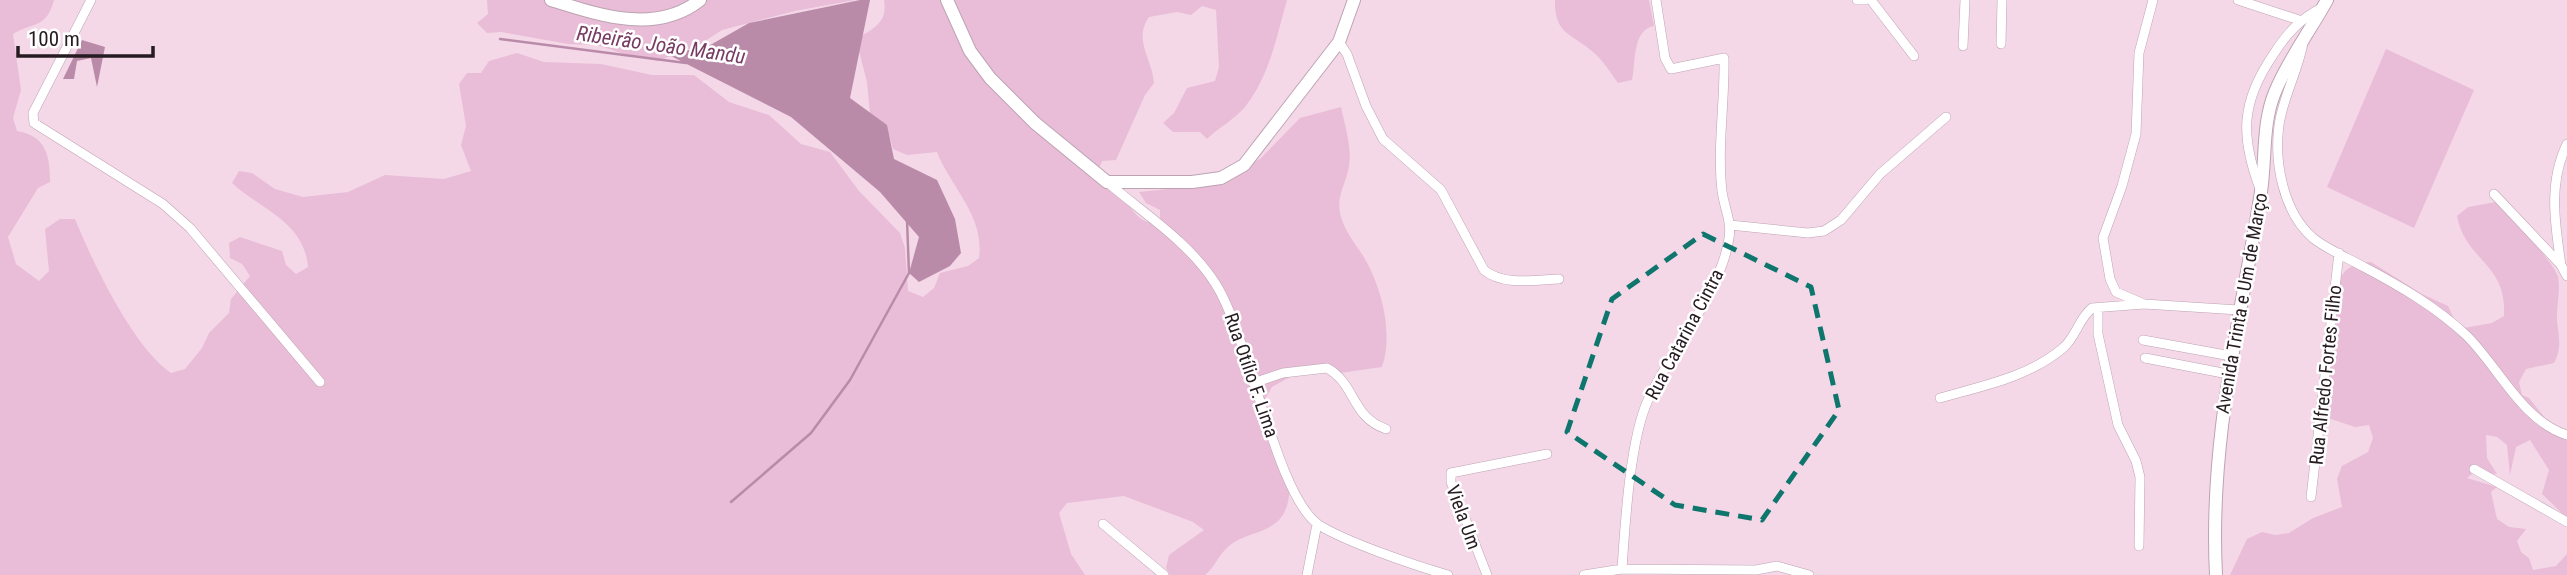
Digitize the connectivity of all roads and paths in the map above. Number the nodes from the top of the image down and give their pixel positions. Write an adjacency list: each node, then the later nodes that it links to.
1 (91, 0): 37 (street)
2 (551, 0): 3 (street)
3 (700, 0)
4 (947, 0): 22 (street)
5 (1354, 0): 16 (street)
6 (1656, 0): 25 (street, Rua Catarina Cintra)
7 (1857, 0): 8 (street)
8 (1868, 0): 19 (street)
9 (1965, 0): 18 (street)
10 (2002, 0): 17 (street)
11 (2152, 0): 30 (street)
12 (2238, 0): 14 (street)
13 (2325, 3): 14 (street); 15 (street, Avenida Trinta e Um de Março)
14 (2299, 20): 23 (street)
15 (2304, 40): 23 (street, Avenida Trinta e Um de Março); 26 (street, Avenida Trinta e Um de Março)
16 (1339, 42): 22 (street); 29 (street)
17 (2001, 44)
18 (1963, 46)
19 (1913, 56)
20 (1946, 117): 25 (street)
21 (2567, 144): 27 (street)
22 (1107, 182): 38 (street, Rua Otílio F. Lima)
23 (2261, 190): 32 (street, Avenida Trinta e Um de Março)
24 (2494, 194): 27 (street)
25 (1730, 225): 49 (street, Rua Catarina Cintra)
26 (2339, 253): 41 (street, Avenida Trinta e Um de Março); 44 (street, Rua Alfredo Fortes Filho)
27 (2561, 265): 28 (street)
28 (2567, 276)
29 (1559, 279)
30 (2144, 304): 31 (street); 32 (street)
31 (2098, 307): 39 (street); 48 (street)
32 (2239, 310): 34 (street, Avenida Trinta e Um de Março)
33 (2143, 340): 34 (street)
34 (2231, 356): 36 (street, Avenida Trinta e Um de Março)
35 (2145, 358): 36 (street)
36 (2228, 374): 57 (street, Avenida Trinta e Um de Março)
37 (320, 382)
38 (1253, 383): 40 (street); 47 (street, Rua Otílio F. Lima)
39 (1940, 398)
40 (1386, 429)
41 (2567, 435)
42 (1547, 454): 54 (street, Viela Um)
43 (2474, 469): 45 (street)
44 (2311, 497)
45 (2567, 522)
46 (1103, 524): 51 (street)
47 (1317, 524): 52 (street); 53 (street)
48 (2139, 546)
49 (1622, 569): 50 (street); 55 (street)
50 (1756, 573): 56 (street)
51 (1164, 575)
52 (1307, 575)
53 (1448, 575)
54 (1487, 575)
55 (1584, 575)
56 (1809, 575)
57 (2216, 575)

